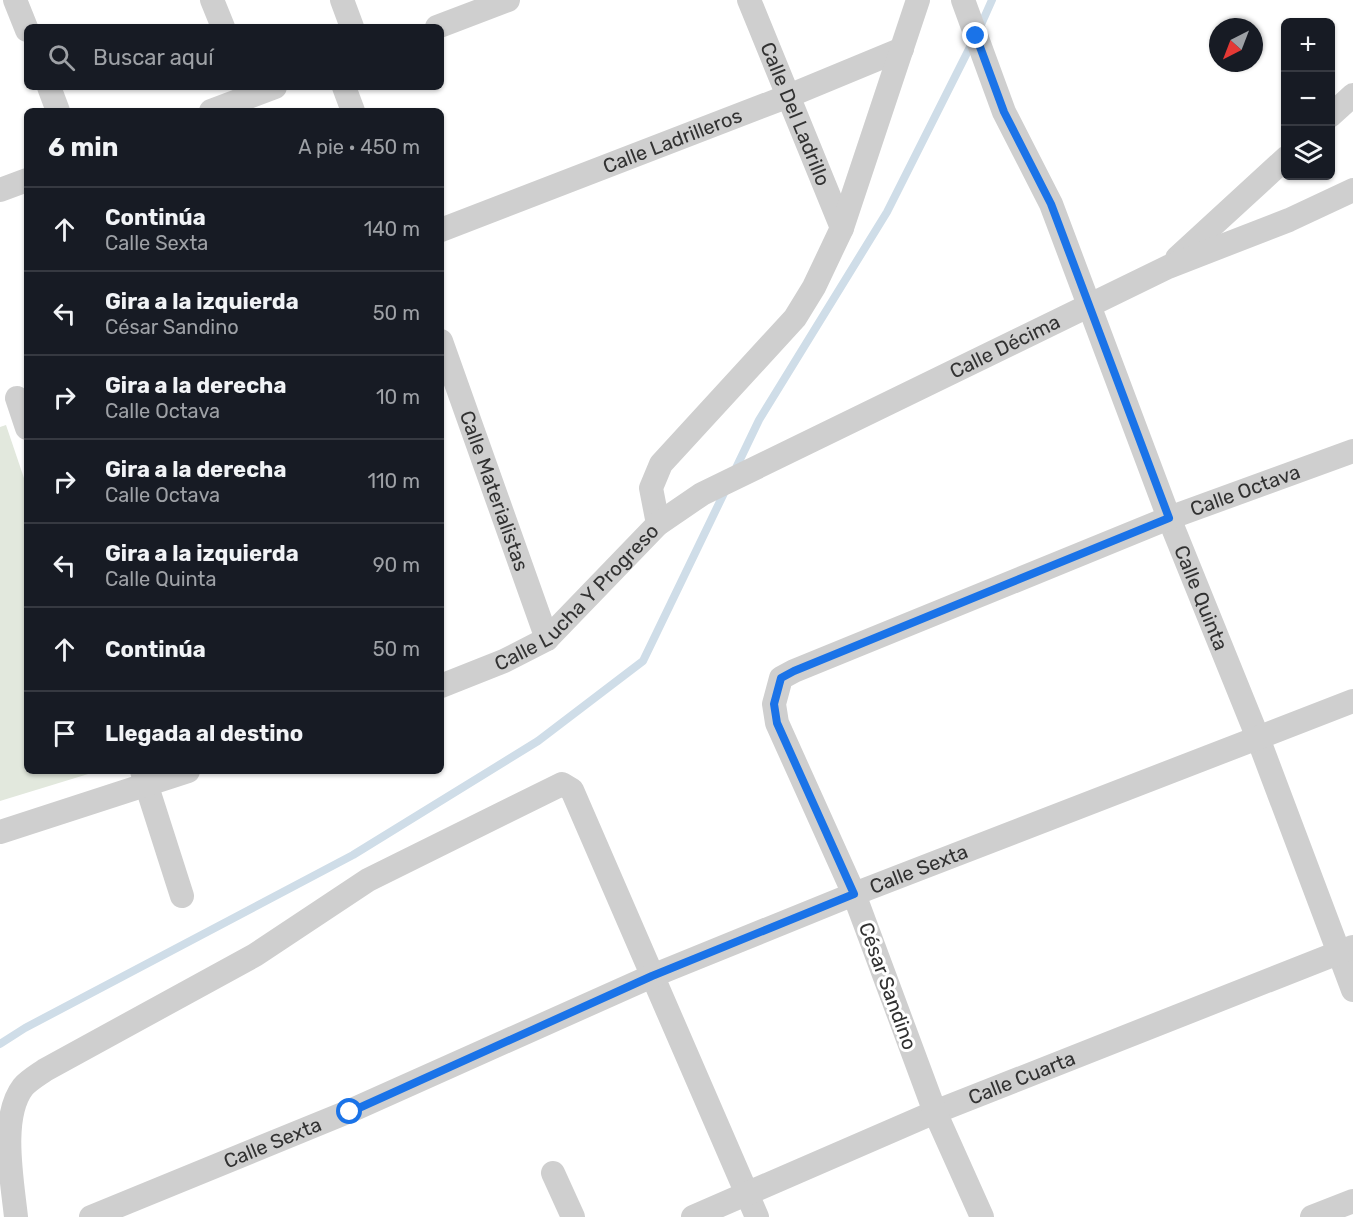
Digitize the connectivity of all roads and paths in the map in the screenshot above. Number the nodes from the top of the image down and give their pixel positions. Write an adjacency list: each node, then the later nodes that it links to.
1 (15, 0): 8 (street)
2 (212, 0): 9 (street)
3 (342, 0): 10 (street)
4 (508, 0): 11 (street)
5 (749, 0): 17 (street, Calle Del Ladrillo)
6 (918, 0): 12 (street)
7 (963, 0): 29 (street, Calle Quinta)
8 (25, 24)
9 (222, 24)
10 (351, 24)
11 (444, 24)
12 (902, 49): 17 (street, Calle Ladrilleros); 26 (street)
13 (50, 90): 18 (street)
14 (345, 90): 20 (street)
15 (248, 92): 19 (street)
16 (1353, 95): 21 (street)
17 (786, 97): 26 (street, Calle Del Ladrillo); 27 (street, Calle Ladrilleros)
18 (57, 108)
19 (217, 108)
20 (352, 108)
21 (1335, 111)
22 (1281, 163): 28 (street)
23 (24, 181): 24 (street)
24 (0, 190)
25 (1353, 190): 28 (street, Calle Décima)
26 (842, 228): 36 (street)
27 (444, 229)
28 (1168, 267): 29 (street, Calle Décima)
29 (1088, 307): 34 (street, Calle Décima); 35 (street, Calle Quinta)
30 (444, 349): 37 (street, Calle Materialistas)
31 (15, 398): 32 (street)
32 (24, 420)
33 (1353, 451): 35 (street, Calle Octava)
34 (702, 494): 36 (street, Calle Lucha Y Progreso)
35 (1169, 518): 40 (street, Calle Octava); 41 (street, Calle Quinta)
36 (658, 524): 37 (street, Calle Lucha Y Progreso)
37 (548, 639): 38 (street, Calle Lucha Y Progreso)
38 (444, 685)
39 (1353, 701): 41 (street, Calle Sexta)
40 (777, 723): 45 (street, César Sandino)
41 (1258, 738): 45 (street, Calle Sexta); 47 (street, Calle Quinta)
42 (166, 774): 43 (street)
43 (144, 777): 44 (street); 46 (street)
44 (0, 832)
45 (854, 894): 48 (street, Calle Sexta); 50 (street, César Sandino)
46 (182, 896)
47 (1346, 950): 49 (street, Calle Quinta); 50 (street, Calle Cuarta)
48 (652, 976): 52 (street); 54 (street); 55 (street, Calle Sexta)
49 (1353, 990)
50 (935, 1112): 52 (street, Calle Cuarta); 59 (street, César Sandino)
51 (553, 1173): 56 (street)
52 (747, 1194): 57 (street, Calle Cuarta); 58 (street)
53 (1353, 1201): 60 (street)
54 (16, 1217)
55 (91, 1217)
56 (573, 1217)
57 (693, 1217)
58 (757, 1217)
59 (982, 1217)
60 (1312, 1217)

